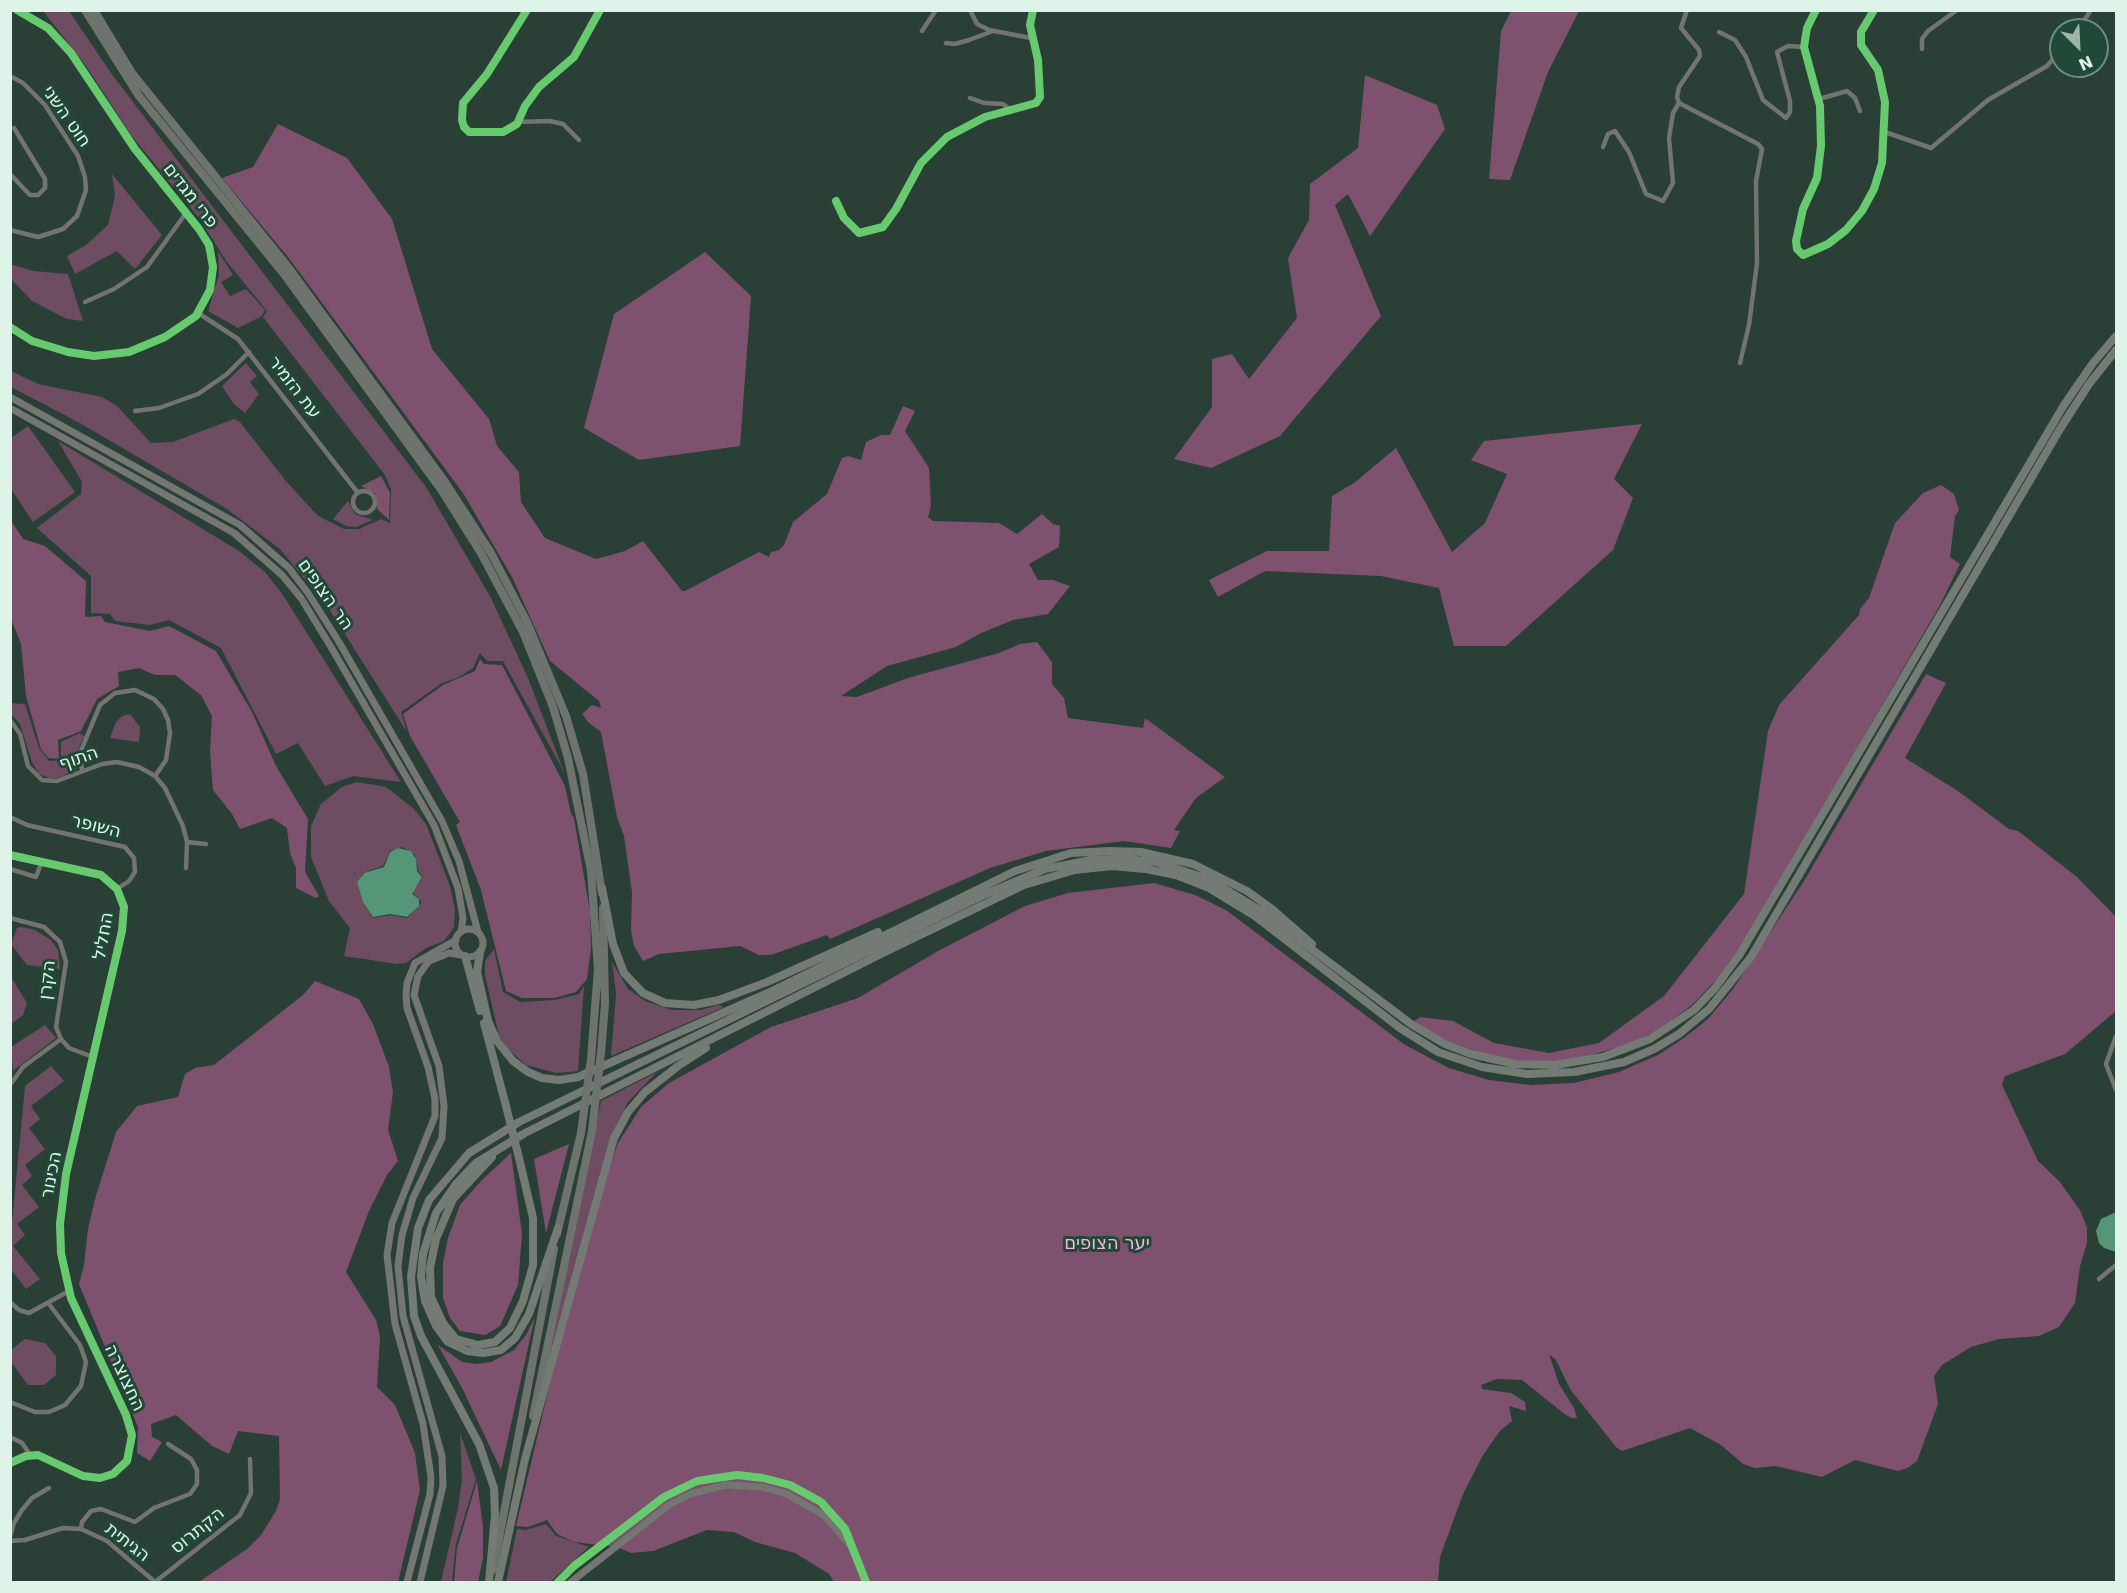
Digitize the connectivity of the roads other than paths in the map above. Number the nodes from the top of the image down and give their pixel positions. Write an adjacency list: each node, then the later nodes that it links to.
1 (17, 10): 34 (street, פרי מגדים)
2 (85, 10): 75 (main road, bridge)
3 (94, 10): 57 (main road)
4 (528, 10): 27 (street)
5 (600, 10): 27 (street)
6 (936, 10): 13 (street)
7 (970, 10): 14 (street)
8 (1033, 10): 16 (street)
9 (1687, 10): 24 (street)
10 (1816, 10): 18 (street)
11 (1874, 10): 29 (street)
12 (1957, 10): 19 (street)
13 (922, 31)
14 (993, 31): 16 (street); 17 (street)
15 (1719, 32): 18 (street)
16 (1031, 38): 25 (street)
17 (945, 43)
18 (1804, 47): 23 (street)
19 (1922, 49)
20 (2049, 64): 29 (street)
21 (10, 76): 35 (street, חוט השני)
22 (970, 98): 25 (street)
23 (1819, 99): 26 (street); 29 (street)
24 (1679, 103): 31 (street); 42 (street)
25 (1012, 111): 33 (street)
26 (1860, 111)
27 (518, 122): 30 (street)
28 (14, 128): 32 (street)
29 (1885, 132)
30 (579, 140)
31 (1603, 147)
32 (10, 174)
33 (836, 201)
34 (186, 213): 36 (street); 37 (street, פרי מגדים)
35 (10, 230)
36 (85, 302)
37 (198, 314): 38 (street, פרי מגדים); 41 (street, עת הזמיר)
38 (10, 327)
39 (2116, 336): 66 (highway)
40 (2116, 350): 67 (highway)
41 (249, 352): 45 (street); 46 (street, עת הזמיר)
42 (1740, 363)
43 (10, 397): 62 (main road, הר הצופים)
44 (10, 408): 61 (main road, הר הצופים)
45 (135, 411)
46 (358, 493): 46 (street)
47 (10, 720): 48 (street, התוף)
48 (82, 770): 49 (street, התוף); 49 (street)
49 (155, 776): 51 (street)
50 (10, 817): 58 (street, השופר)
51 (187, 842): 52 (street); 55 (street)
52 (206, 844)
53 (10, 855): 54 (main road, החליל)
54 (42, 861): 56 (street); 58 (main road, החליל)
55 (186, 868)
56 (10, 869)
57 (602, 888): 59 (highway); 86 (main road, bridge)
58 (117, 889): 70 (main road, החליל)
59 (963, 895): 64 (highway); 66 (highway)
60 (10, 918): 69 (street, הקרן)
61 (461, 932): 62 (main road); 63 (main road)
62 (478, 933): 64 (main road)
63 (456, 940): 65 (main road); 93 (main road)
64 (480, 952): 65 (main road)
65 (463, 955): 74 (highway, bridge); 94 (main road)
66 (1357, 986): 95 (highway)
67 (744, 1025): 74 (highway); 86 (highway)
68 (2116, 1036): 73 (street)
69 (61, 1039): 70 (street); 72 (street)
70 (93, 1057): 71 (main road, החליל)
71 (91, 1066): 78 (main road, הכינור)
72 (10, 1085)
73 (2116, 1090)
74 (510, 1141): 75 (highway)
75 (558, 1228): 95 (main road)
76 (2116, 1265): 77 (street)
77 (2099, 1280)
78 (69, 1291): 80 (street); 84 (main road, החצוצרה)
79 (10, 1302): 80 (street)
80 (49, 1304): 81 (street)
81 (10, 1402)
82 (10, 1437): 84 (street)
83 (168, 1444): 89 (street)
84 (31, 1456): 87 (main road)
85 (250, 1459): 92 (street, הקתרוס)
86 (525, 1459): 96 (highway)
87 (10, 1463)
88 (49, 1488): 90 (street)
89 (81, 1528): 90 (street, הגיתית); 92 (street, הגיתית)
90 (10, 1539)
91 (860, 1565): 97 (main road); 98 (main road); 99 (main road)
92 (155, 1582)
93 (407, 1582)
94 (420, 1582)
95 (490, 1582)
96 (498, 1582)
97 (558, 1582)
98 (571, 1582)
99 (866, 1582)

